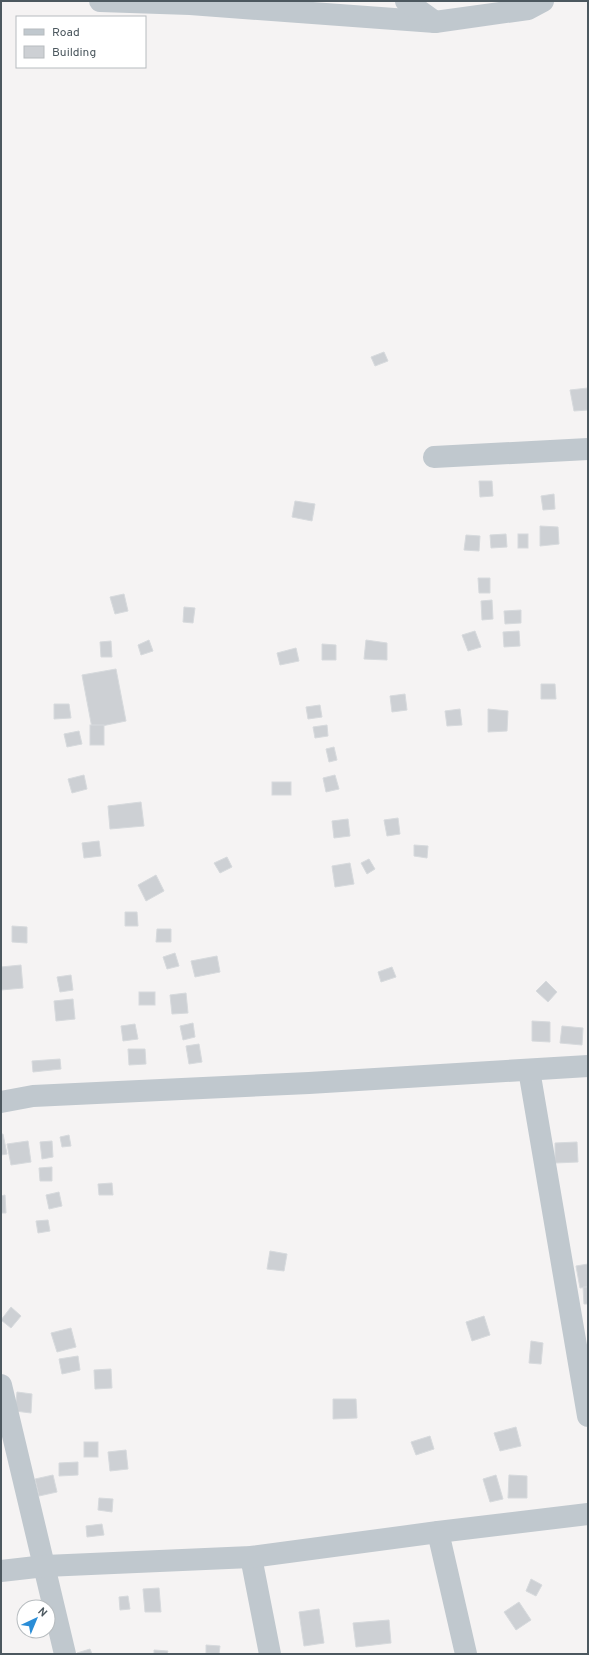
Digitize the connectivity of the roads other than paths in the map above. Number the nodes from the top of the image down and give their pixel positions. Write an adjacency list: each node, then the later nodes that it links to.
1 (100, 1): 4 (street)
2 (406, 1): 4 (street)
3 (543, 1): 4 (street)
4 (435, 22)
5 (588, 449): 6 (street)
6 (434, 458)
7 (588, 1066): 8 (street)
8 (529, 1070): 9 (street); 11 (street)
9 (1, 1102)
10 (1, 1386): 15 (street)
11 (588, 1416)
12 (588, 1514): 13 (street)
13 (438, 1532): 14 (street); 19 (street)
14 (251, 1557): 15 (street); 18 (street)
15 (45, 1566): 16 (street); 17 (street)
16 (1, 1571)
17 (66, 1654)
18 (270, 1654)
19 (466, 1654)

